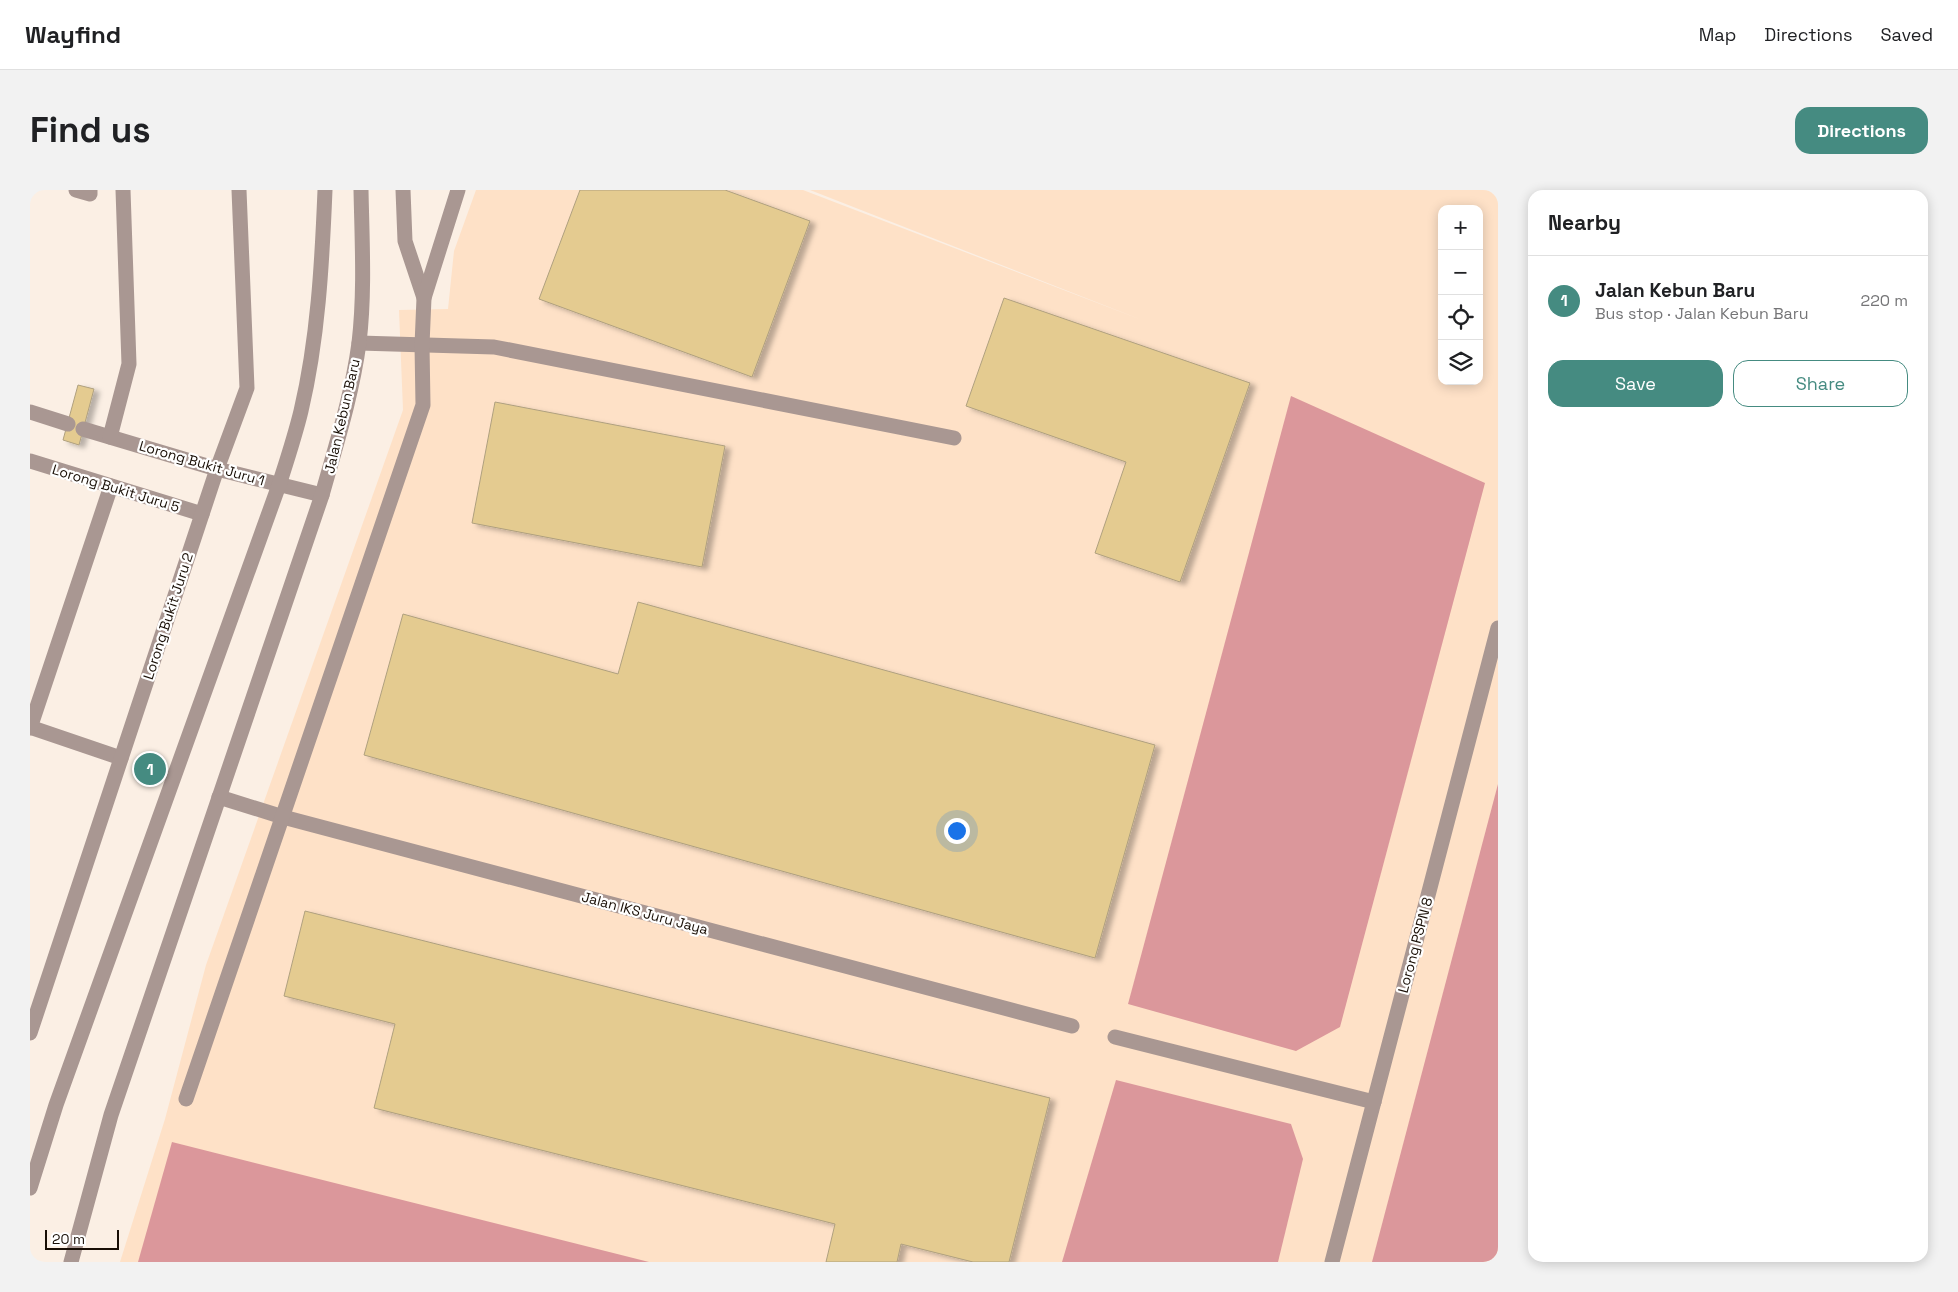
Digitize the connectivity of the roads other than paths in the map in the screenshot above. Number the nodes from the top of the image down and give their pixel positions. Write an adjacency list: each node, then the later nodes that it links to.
1 (123, 190): 13 (street)
2 (239, 190): 16 (street, Lorong Bukit Juru 2)
3 (325, 190): 17 (street)
4 (361, 190): 8 (street, Jalan Kebun Baru)
5 (403, 190): 7 (street)
6 (458, 190): 7 (street)
7 (424, 298): 9 (street)
8 (359, 344): 9 (street); 19 (street, Jalan Kebun Baru)
9 (422, 345): 14 (street); 25 (street)
10 (30, 412): 11 (street)
11 (68, 424)
12 (83, 429): 13 (street, Lorong Bukit Juru 1)
13 (110, 437): 16 (street, Lorong Bukit Juru 1)
14 (954, 438)
15 (30, 461): 18 (street, Lorong Bukit Juru 5)
16 (217, 469): 17 (street, Lorong Bukit Juru 1); 20 (street, Lorong Bukit Juru 2)
17 (279, 485): 19 (street, Lorong Bukit Juru 1); 31 (street)
18 (112, 486): 20 (street, Lorong Bukit Juru 5); 22 (street)
19 (322, 495): 24 (street, Jalan Kebun Baru)
20 (202, 514): 23 (street, Lorong Bukit Juru 2)
21 (1498, 628): 30 (street, Lorong PSPN 8)
22 (30, 728): 23 (street)
23 (121, 758): 27 (street, Lorong Bukit Juru 2)
24 (219, 797): 25 (street, Jalan IKS Juru Jaya); 32 (street, Jalan Kebun Baru)
25 (283, 817): 26 (street, Jalan IKS Juru Jaya); 29 (street)
26 (1072, 1026)
27 (30, 1033)
28 (1115, 1037): 30 (street)
29 (186, 1099)
30 (1374, 1102): 33 (street, Lorong PSPN 8)
31 (30, 1188)
32 (71, 1262)
33 (1332, 1262)

